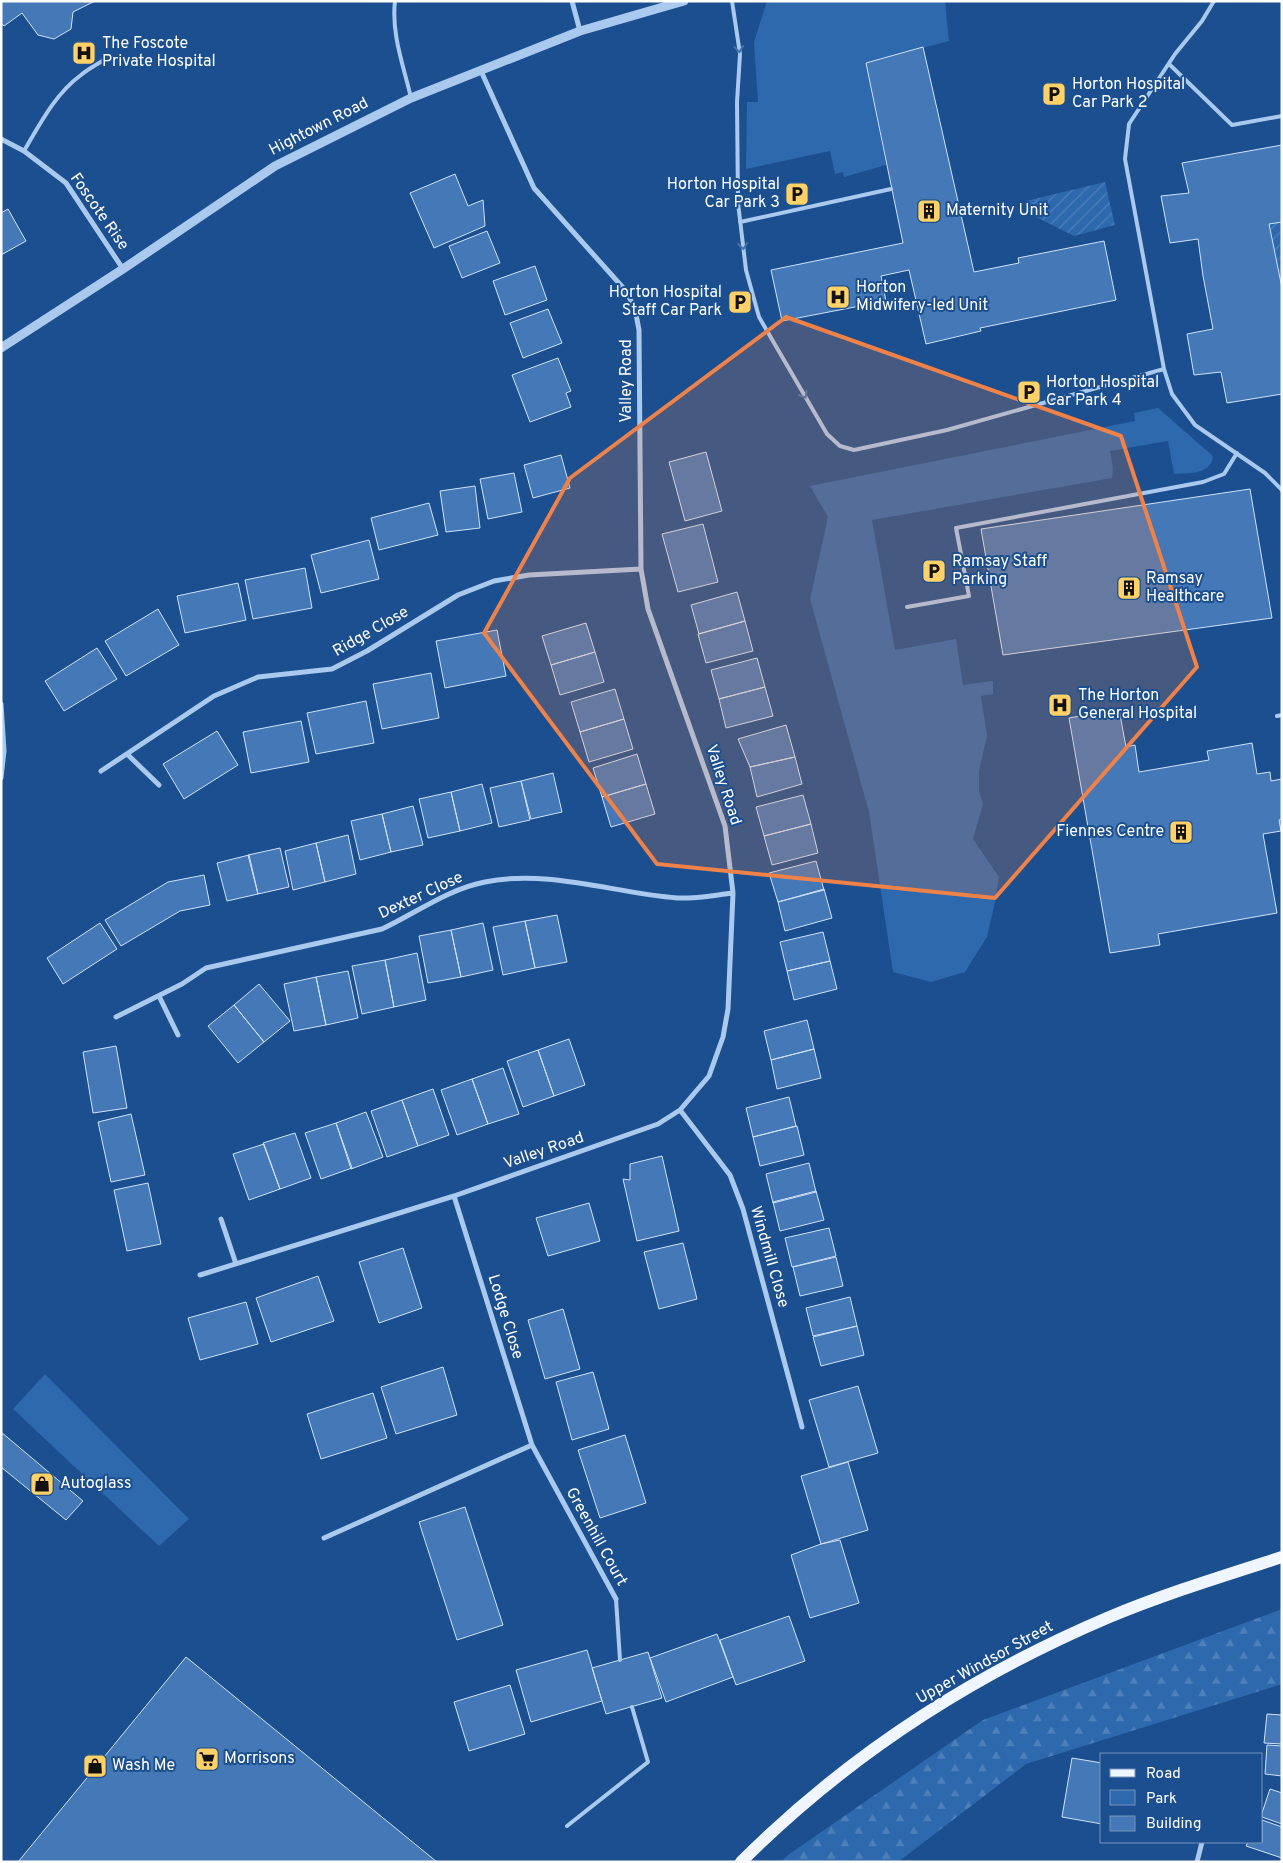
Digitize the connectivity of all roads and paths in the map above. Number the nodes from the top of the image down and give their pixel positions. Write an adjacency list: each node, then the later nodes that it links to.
1 (395, 1): 10 (lane)
2 (572, 1): 6 (street)
3 (684, 1): 6 (street, Hightown Road)
4 (732, 1): 15 (lane, one-way to 15)
5 (1214, 1): 8 (lane)
6 (580, 31): 9 (street, Hightown Road)
7 (104, 60): 13 (lane)
8 (1169, 64): 11 (lane); 18 (lane)
9 (482, 71): 10 (street, Hightown Road); 21 (street, Valley Road)
10 (411, 98): 16 (street, Hightown Road)
11 (1282, 116)
12 (1, 139): 13 (street, Foscote Rise)
13 (24, 151): 16 (street, Foscote Rise)
14 (891, 189): 15 (lane)
15 (740, 222): 18 (lane, one-way to 18)
16 (123, 269): 17 (street, Hightown Road)
17 (1, 348)
18 (1164, 369): 19 (lane)
19 (1237, 453): 20 (lane); 22 (lane)
20 (1282, 490)
21 (641, 569): 24 (street, Ridge Close); 28 (street, Valley Road)
22 (907, 607)
23 (1, 704): 26 (street)
24 (127, 754): 25 (street, Ridge Close); 27 (street)
25 (102, 771)
26 (1, 778)
27 (159, 785)
28 (733, 893): 29 (street, Dexter Close); 32 (street, Valley Road)
29 (159, 996): 30 (street, Dexter Close); 31 (street)
30 (116, 1017)
31 (178, 1035)
32 (680, 1110): 33 (street, Valley Road); 37 (street, Windmill Close)
33 (454, 1196): 35 (street, Valley Road); 38 (street, Lodge Close)
34 (222, 1219): 35 (street)
35 (236, 1264): 36 (street, Valley Road)
36 (200, 1275)
37 (802, 1427)
38 (532, 1445): 39 (street, Lodge Close); 40 (street)
39 (554, 1488): 42 (street, Greenhill Court)
40 (324, 1538)
41 (1282, 1557): 47 (main road, Upper Windsor Street)
42 (616, 1599): 43 (lane)
43 (620, 1660)
44 (632, 1707): 45 (lane)
45 (567, 1826)
46 (1202, 1843): 48 (street)
47 (741, 1862)
48 (1196, 1862)

